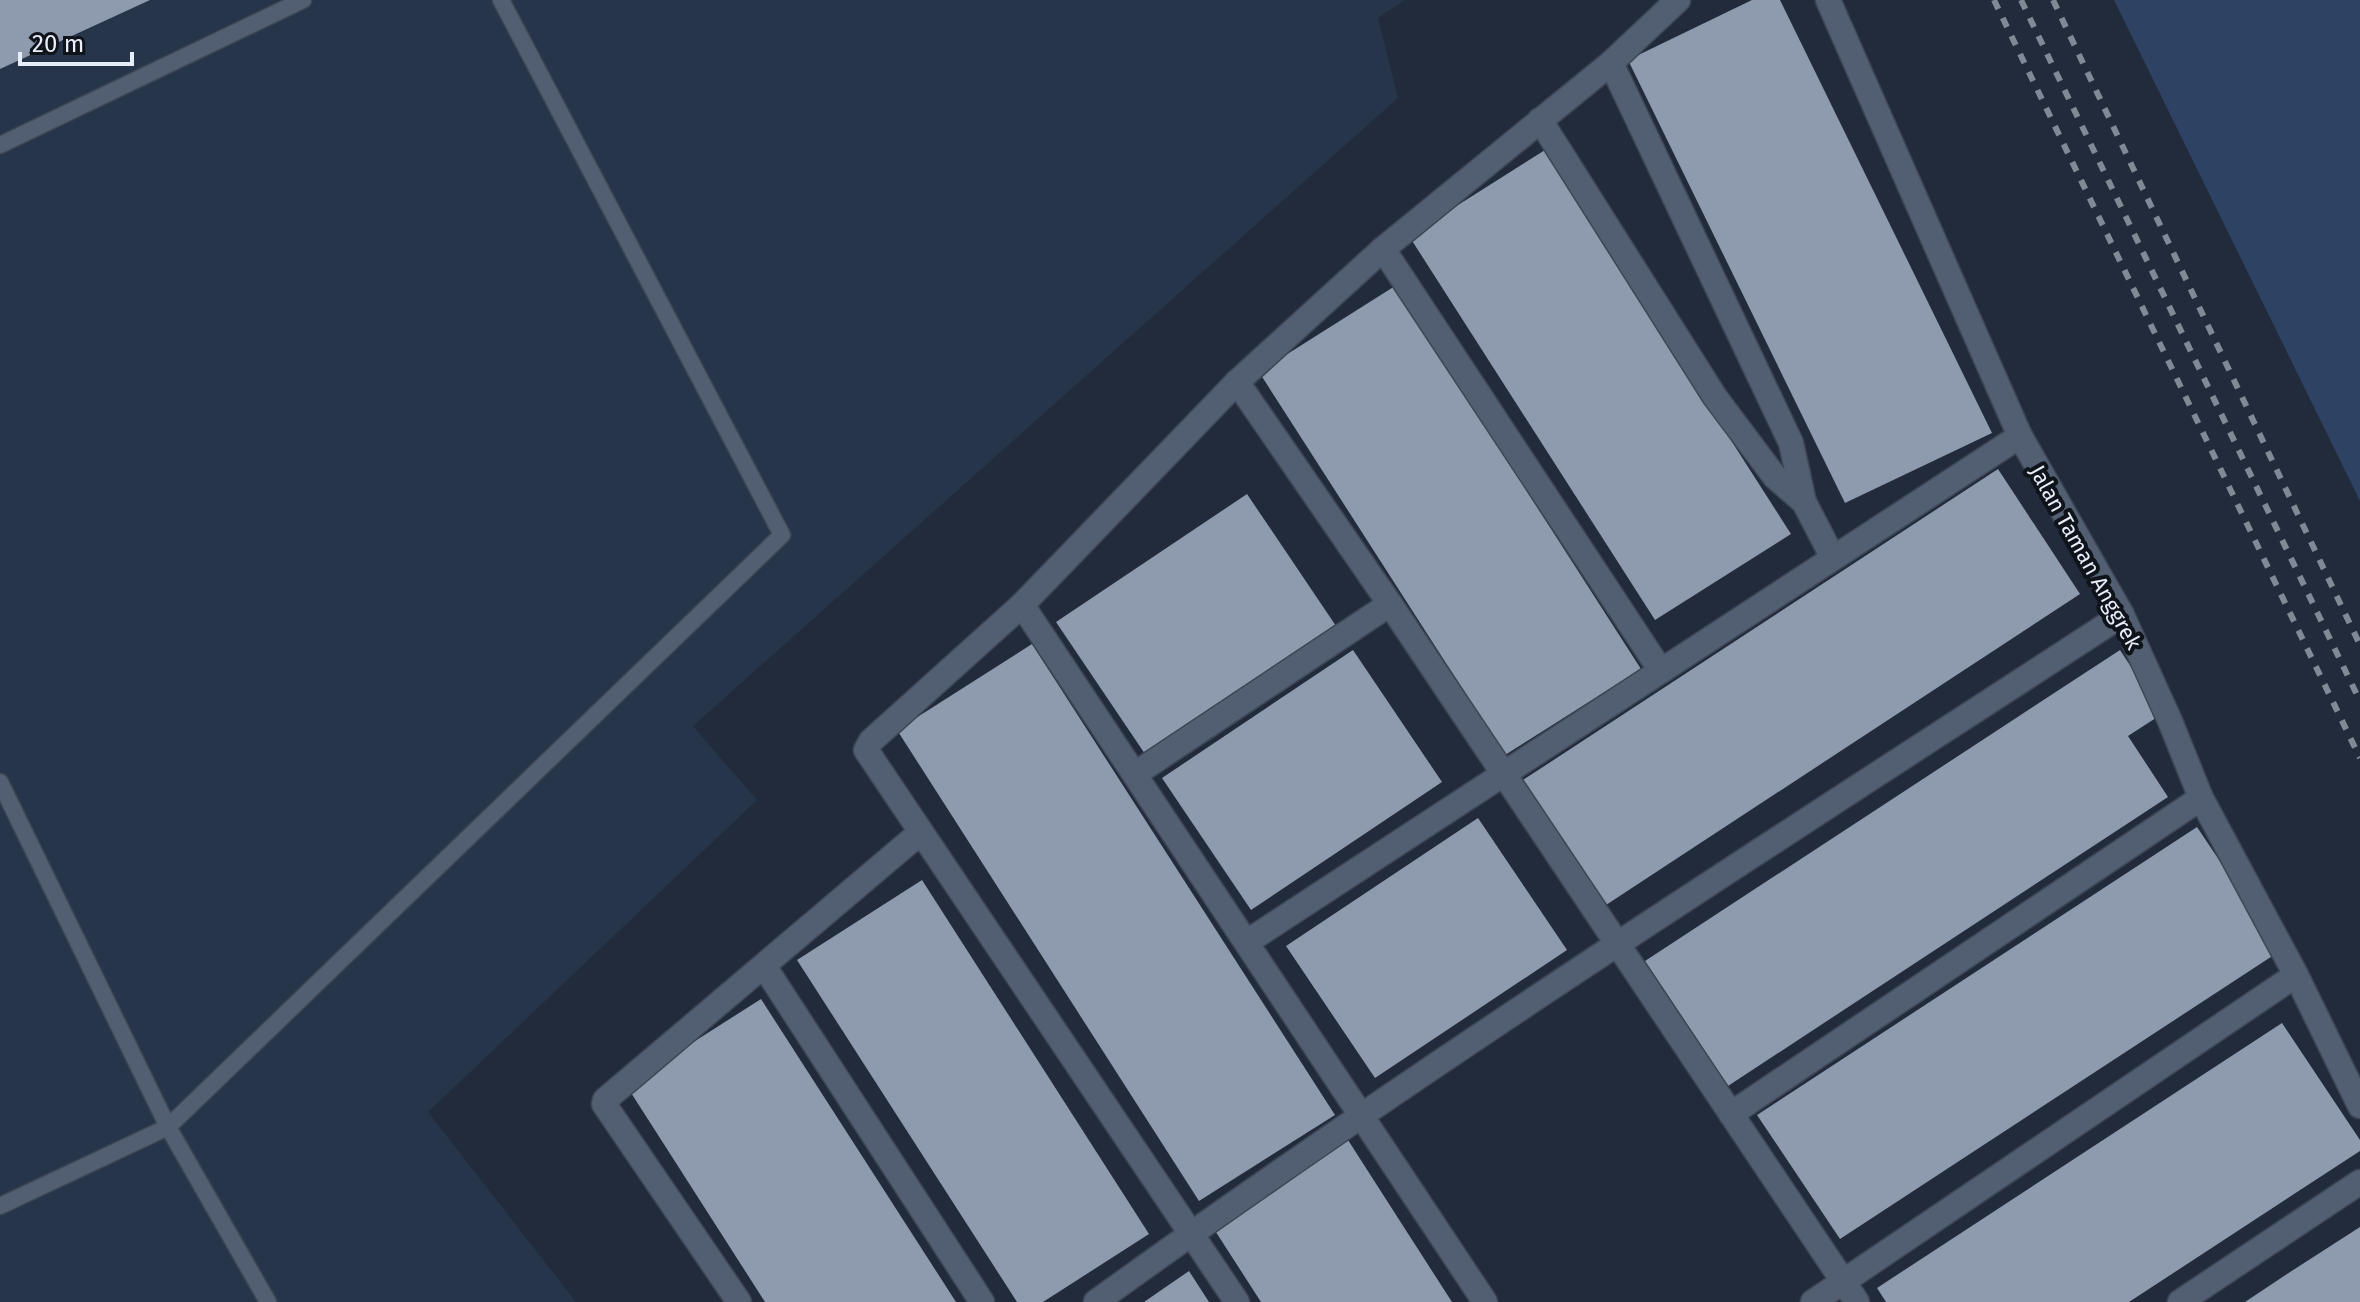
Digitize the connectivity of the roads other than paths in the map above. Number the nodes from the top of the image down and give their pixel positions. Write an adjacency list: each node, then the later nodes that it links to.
1 (303, 0): 7 (lane)
2 (501, 0): 29 (lane)
3 (1678, 0): 5 (street)
4 (1828, 0): 10 (street, Jalan Taman Anggrek)
5 (1611, 63): 6 (street); 11 (street)
6 (1540, 120): 8 (street); 11 (street)
7 (0, 145)
8 (1383, 249): 9 (street); 16 (street)
9 (1237, 382): 13 (street); 14 (street)
10 (2020, 436): 12 (street); 15 (street, Jalan Taman Anggrek)
11 (1804, 502): 12 (street)
12 (1833, 558): 16 (street)
13 (1390, 604): 17 (street); 18 (street)
14 (1022, 605): 17 (street); 21 (street)
15 (2122, 615): 20 (street, Jalan Taman Anggrek); 23 (street)
16 (1661, 671): 18 (street)
17 (1135, 774): 22 (street)
18 (1504, 774): 22 (street); 23 (street)
19 (0, 782): 29 (lane)
20 (2201, 798): 25 (street, Jalan Taman Anggrek); 27 (street)
21 (921, 832): 24 (street); 32 (street)
22 (1247, 942): 28 (street)
23 (1618, 944): 27 (street); 28 (street)
24 (764, 966): 35 (street); 36 (street)
25 (2296, 975): 26 (street, Jalan Taman Anggrek); 33 (street)
26 (2360, 1106)
27 (1731, 1114): 33 (street)
28 (1363, 1117): 32 (street); 39 (street)
29 (168, 1127): 31 (lane); 34 (lane)
30 (2360, 1182): 42 (street)
31 (0, 1206)
32 (1190, 1234): 37 (street); 38 (street)
33 (1842, 1281): 40 (street); 41 (street)
34 (268, 1302)
35 (739, 1302)
36 (982, 1302)
37 (1096, 1302)
38 (1237, 1302)
39 (1485, 1302)
40 (1813, 1302)
41 (1857, 1302)
42 (2180, 1302)

